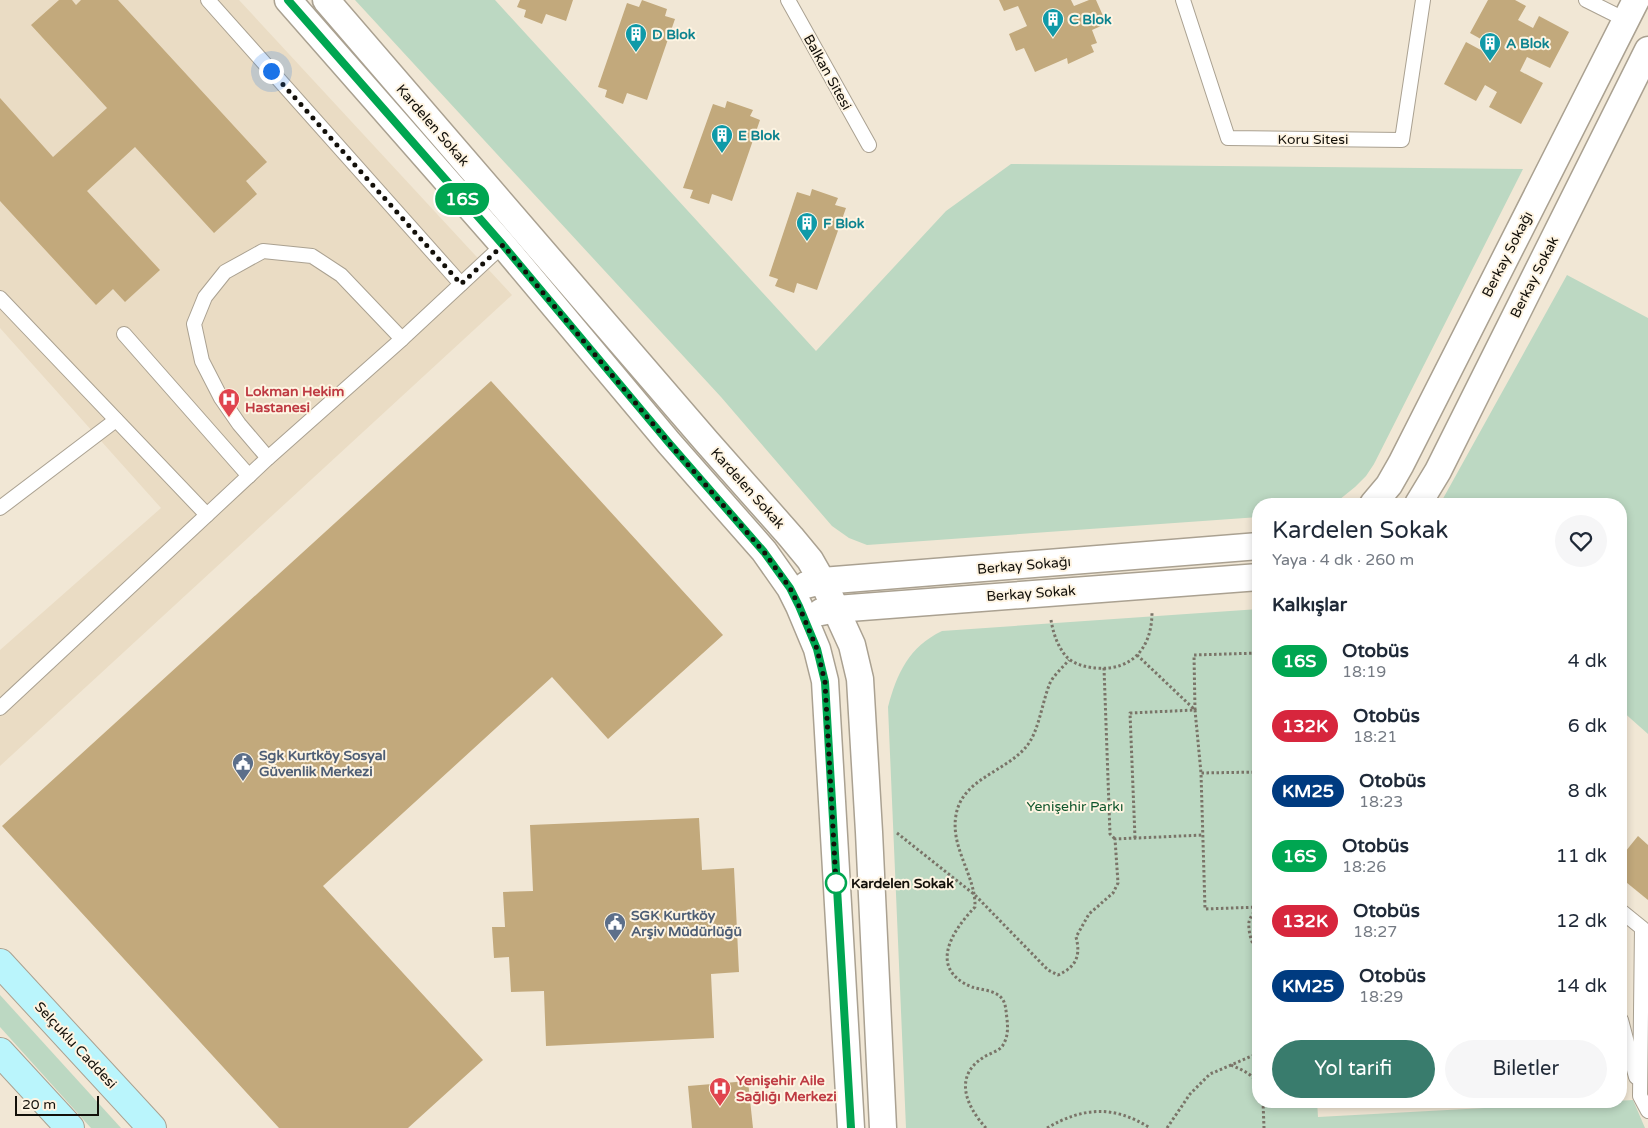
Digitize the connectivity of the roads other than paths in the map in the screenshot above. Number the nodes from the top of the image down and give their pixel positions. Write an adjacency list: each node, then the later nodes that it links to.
1 (208, 0): 12 (lane)
2 (288, 0): 11 (street)
3 (326, 0): 25 (street, Kardelen Sokak)
4 (788, 0): 10 (lane, Balkan Sitesi)
5 (1183, 0): 6 (lane, Koru Sitesi)
6 (1423, 0)
7 (1586, 0): 8 (lane)
8 (1631, 10): 19 (street, Berkay Sokağı)
9 (1648, 50): 20 (street, Berkay Sokak)
10 (869, 145)
11 (503, 245): 12 (lane); 26 (street)
12 (461, 284): 15 (lane)
13 (0, 298): 16 (lane)
14 (124, 334): 18 (lane)
15 (402, 338): 17 (lane); 17 (lane)
16 (116, 420): 21 (lane); 22 (lane)
17 (268, 458): 18 (lane)
18 (249, 476): 22 (lane)
19 (1378, 498)
20 (1422, 498)
21 (0, 508)
22 (207, 515): 29 (lane)
23 (1252, 547): 25 (street, Berkay Sokağı)
24 (1252, 577): 27 (street, Berkay Sokak)
25 (822, 581): 26 (street, Berkay Sokağı); 27 (street, Kardelen Sokak)
26 (790, 588): 28 (street)
27 (836, 609): 28 (street, Berkay Sokak); 40 (street, Kardelen Sokak)
28 (803, 616): 39 (street)
29 (0, 708)
30 (1627, 916): 34 (lane)
31 (0, 963): 38 (main road, Selçuklu Caddesi)
32 (1627, 1044): 35 (lane)
33 (0, 1052): 37 (main road)
34 (1644, 1065): 35 (lane)
35 (1640, 1096): 36 (lane)
36 (1648, 1111)
37 (70, 1128)
38 (152, 1128)
39 (851, 1128)
40 (883, 1128)

